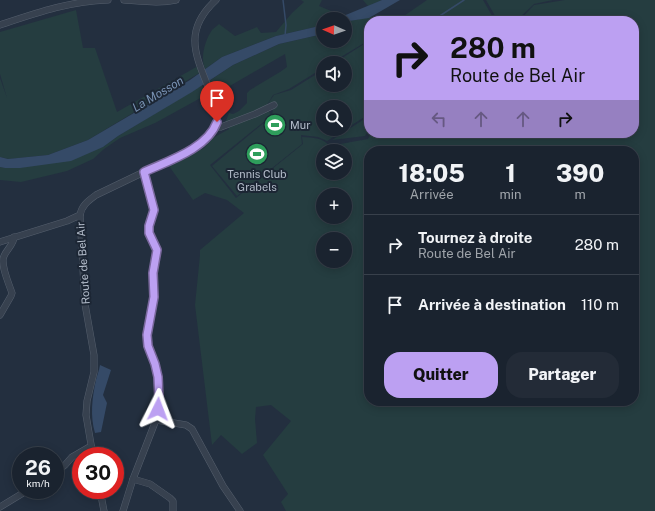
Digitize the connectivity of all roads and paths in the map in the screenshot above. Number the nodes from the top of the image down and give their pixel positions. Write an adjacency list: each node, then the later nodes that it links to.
1 (108, 0): 5 (street)
2 (124, 0): 3 (street)
3 (176, 0)
4 (216, 0): 8 (street)
5 (85, 1): 6 (street)
6 (0, 25)
7 (274, 104): 8 (street)
8 (216, 125): 9 (street, Route de Bel Air)
9 (144, 172): 10 (street, Route de Bel Air); 14 (street)
10 (80, 215): 11 (street); 15 (street, Route de Bel Air)
11 (14, 237): 12 (street); 13 (street)
12 (0, 242)
13 (0, 316)
14 (156, 420): 17 (street); 24 (street)
15 (91, 446): 16 (street)
16 (64, 466)
17 (134, 479): 22 (street); 23 (street)
18 (13, 499): 20 (street)
19 (102, 499): 21 (street)
20 (0, 507)
21 (104, 511)
22 (123, 511)
23 (173, 511)
24 (240, 511)

